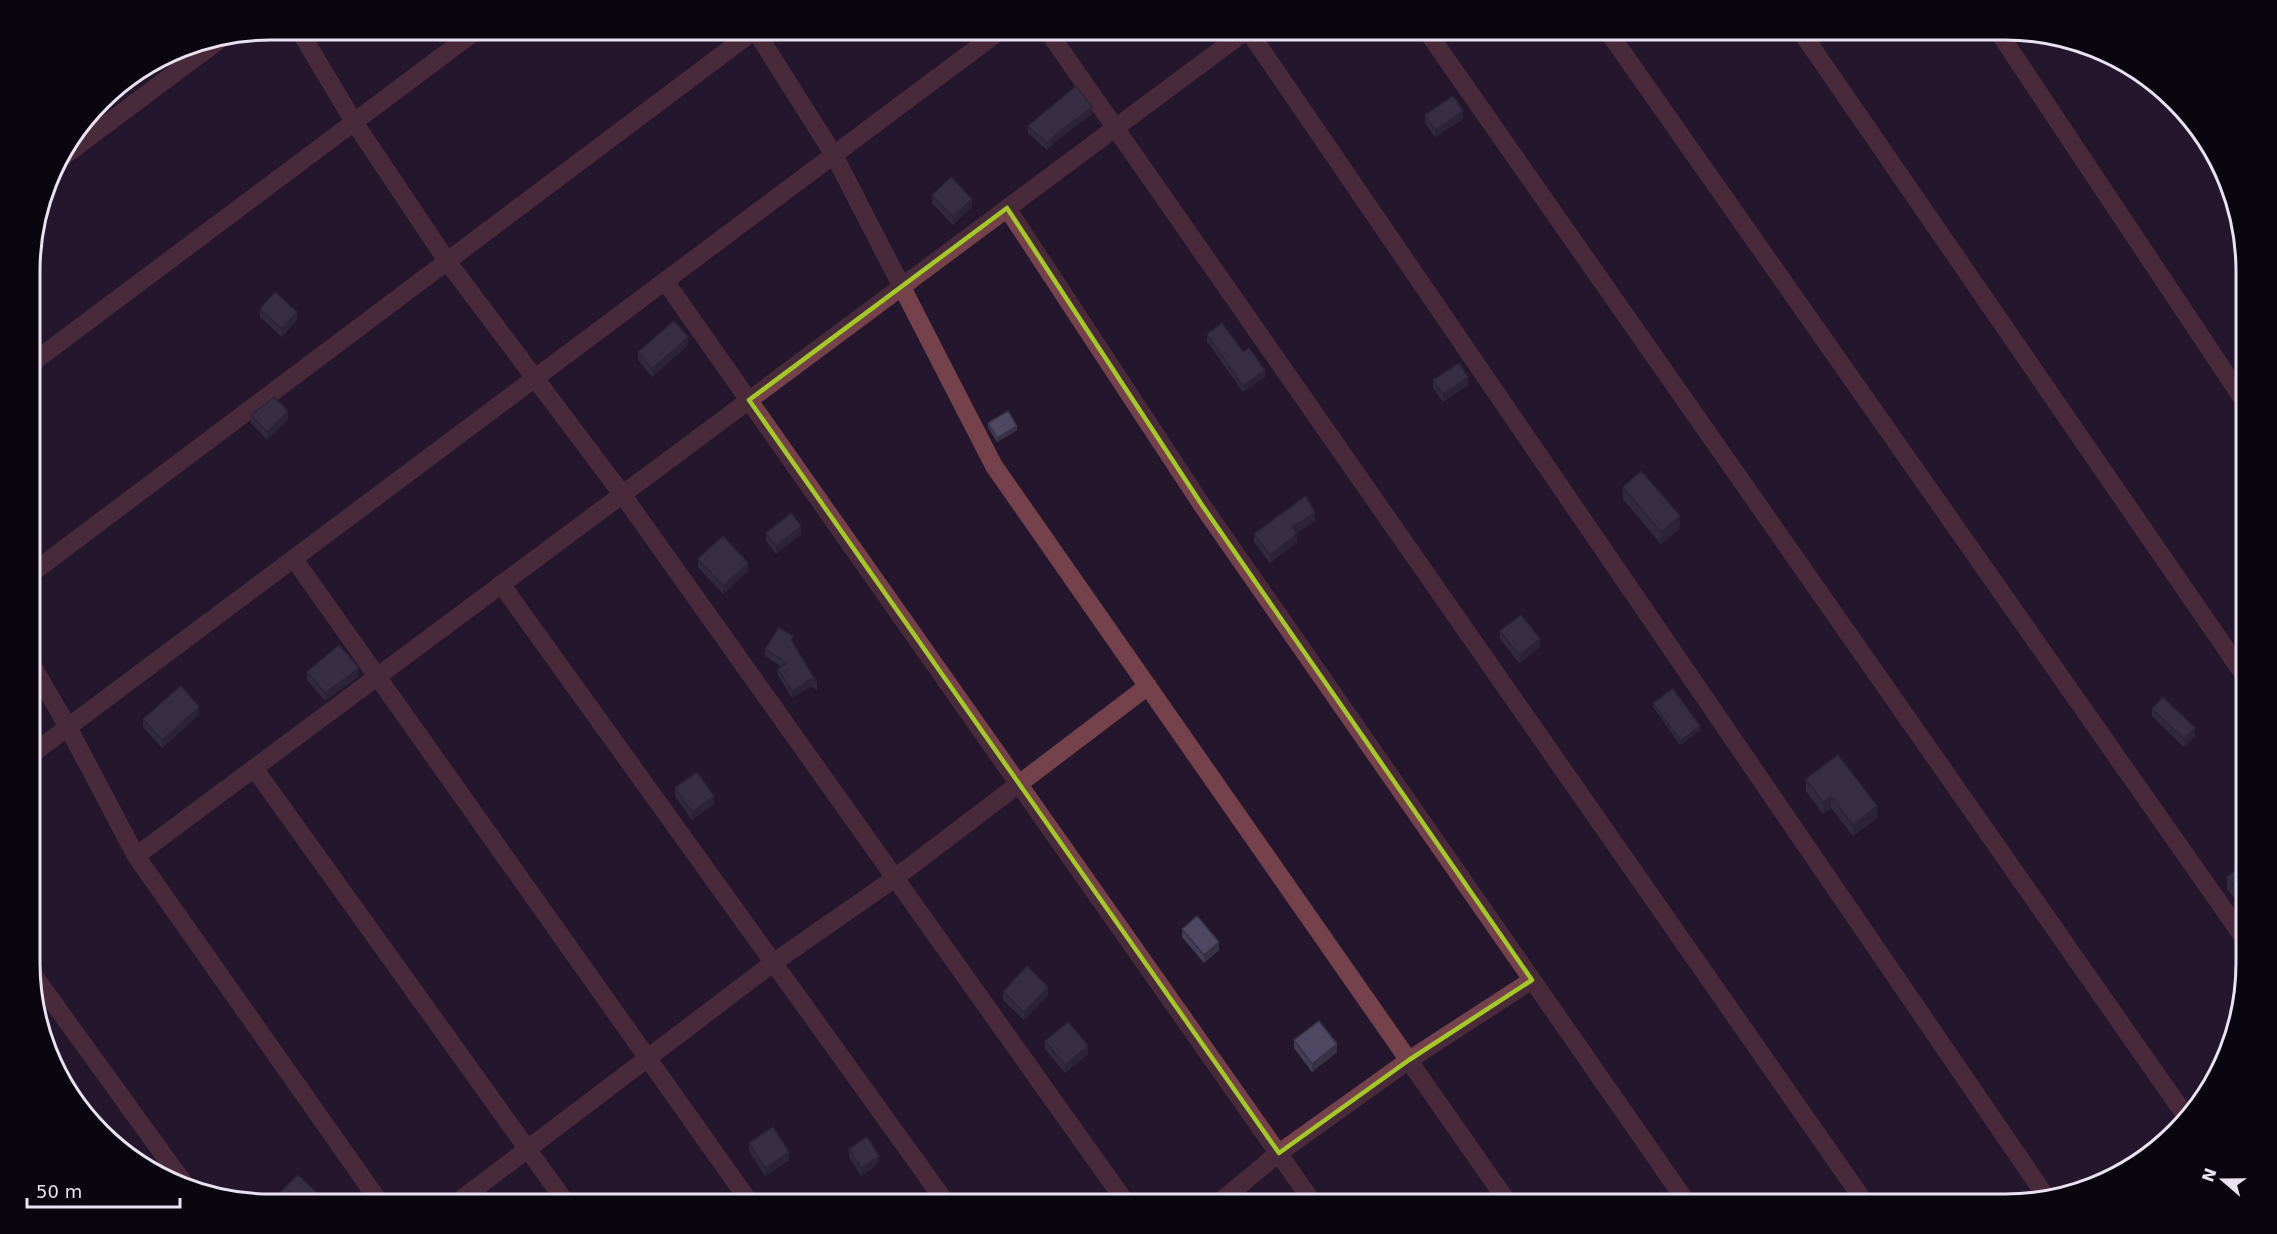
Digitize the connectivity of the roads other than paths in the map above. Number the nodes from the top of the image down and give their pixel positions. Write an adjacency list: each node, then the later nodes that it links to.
1 (304, 40): 14 (street)
2 (464, 40): 14 (street)
3 (742, 40): 19 (street)
4 (761, 40): 17 (street)
5 (988, 40): 17 (street)
6 (1054, 40): 15 (street)
7 (1234, 40): 15 (street)
8 (1254, 40): 50 (street)
9 (1433, 40): 46 (street)
10 (1614, 40): 40 (street)
11 (1807, 40): 30 (street)
12 (2004, 40): 24 (street)
13 (206, 50): 16 (street)
14 (354, 122): 19 (street); 22 (street)
15 (1115, 128): 18 (street); 61 (street)
16 (77, 146)
17 (834, 155): 20 (street); 21 (street)
18 (1007, 208): 21 (street); 42 (street)
19 (447, 261): 23 (street); 28 (street)
20 (665, 281): 23 (street); 25 (street)
21 (902, 286): 25 (street); 33 (street)
22 (40, 357)
23 (534, 379): 26 (street); 27 (street)
24 (2236, 389)
25 (749, 400): 26 (street); 37 (street)
26 (622, 494): 29 (street); 39 (street)
27 (294, 559): 31 (street); 34 (street)
28 (40, 567)
29 (501, 584): 31 (street); 41 (street)
30 (2236, 662)
31 (377, 676): 36 (street); 44 (street)
32 (40, 679): 34 (street)
33 (1148, 686): 37 (street); 45 (street)
34 (68, 728): 35 (street); 38 (street)
35 (40, 748)
36 (254, 768): 38 (street); 47 (street)
37 (1019, 784): 39 (street); 48 (street)
38 (136, 856): 51 (street)
39 (895, 878): 41 (street); 56 (street)
40 (2236, 925)
41 (773, 963): 44 (street); 55 (street)
42 (1532, 980): 45 (street); 60 (street)
43 (42, 986): 49 (street)
44 (648, 1058): 47 (street); 54 (street)
45 (1409, 1060): 48 (street); 59 (street)
46 (2182, 1111)
47 (528, 1149): 52 (street); 53 (street)
48 (1279, 1153): 57 (street); 58 (street)
49 (177, 1173)
50 (2042, 1191)
51 (374, 1194)
52 (468, 1194)
53 (560, 1194)
54 (744, 1194)
55 (940, 1194)
56 (1120, 1194)
57 (1229, 1194)
58 (1307, 1194)
59 (1502, 1194)
60 (1681, 1194)
61 (1859, 1194)

